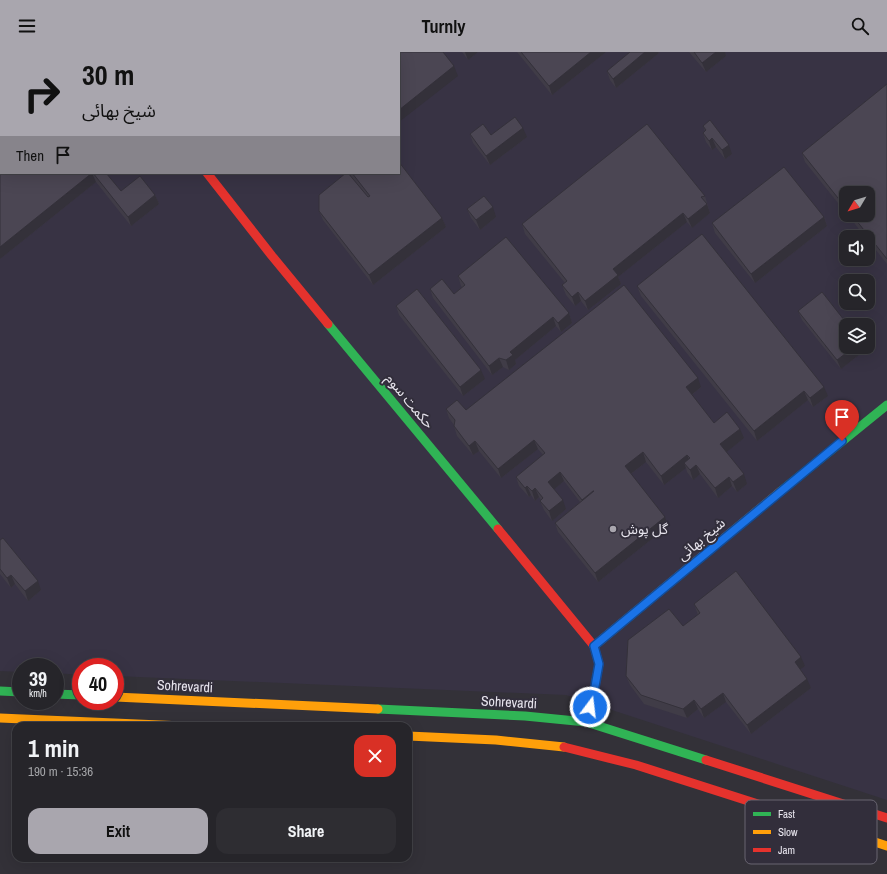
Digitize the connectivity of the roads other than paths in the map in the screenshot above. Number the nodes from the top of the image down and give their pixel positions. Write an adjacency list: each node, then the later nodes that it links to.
1 (207, 174): 3 (main road, حکمت سوم)
2 (887, 405): 3 (main road, شیخ بهائی)
3 (594, 646): 9 (main road)
4 (0, 691): 5 (main road)
5 (12, 692)
6 (124, 697): 9 (main road, Sohrevardi)
7 (0, 718): 8 (main road)
8 (92, 722)
9 (586, 722): 12 (main road, Sohrevardi)
10 (412, 736): 11 (main road)
11 (745, 800)
12 (831, 800)
13 (877, 815): 14 (main road, Sohrevardi)
14 (887, 818)
15 (877, 843): 16 (main road)
16 (887, 846)

